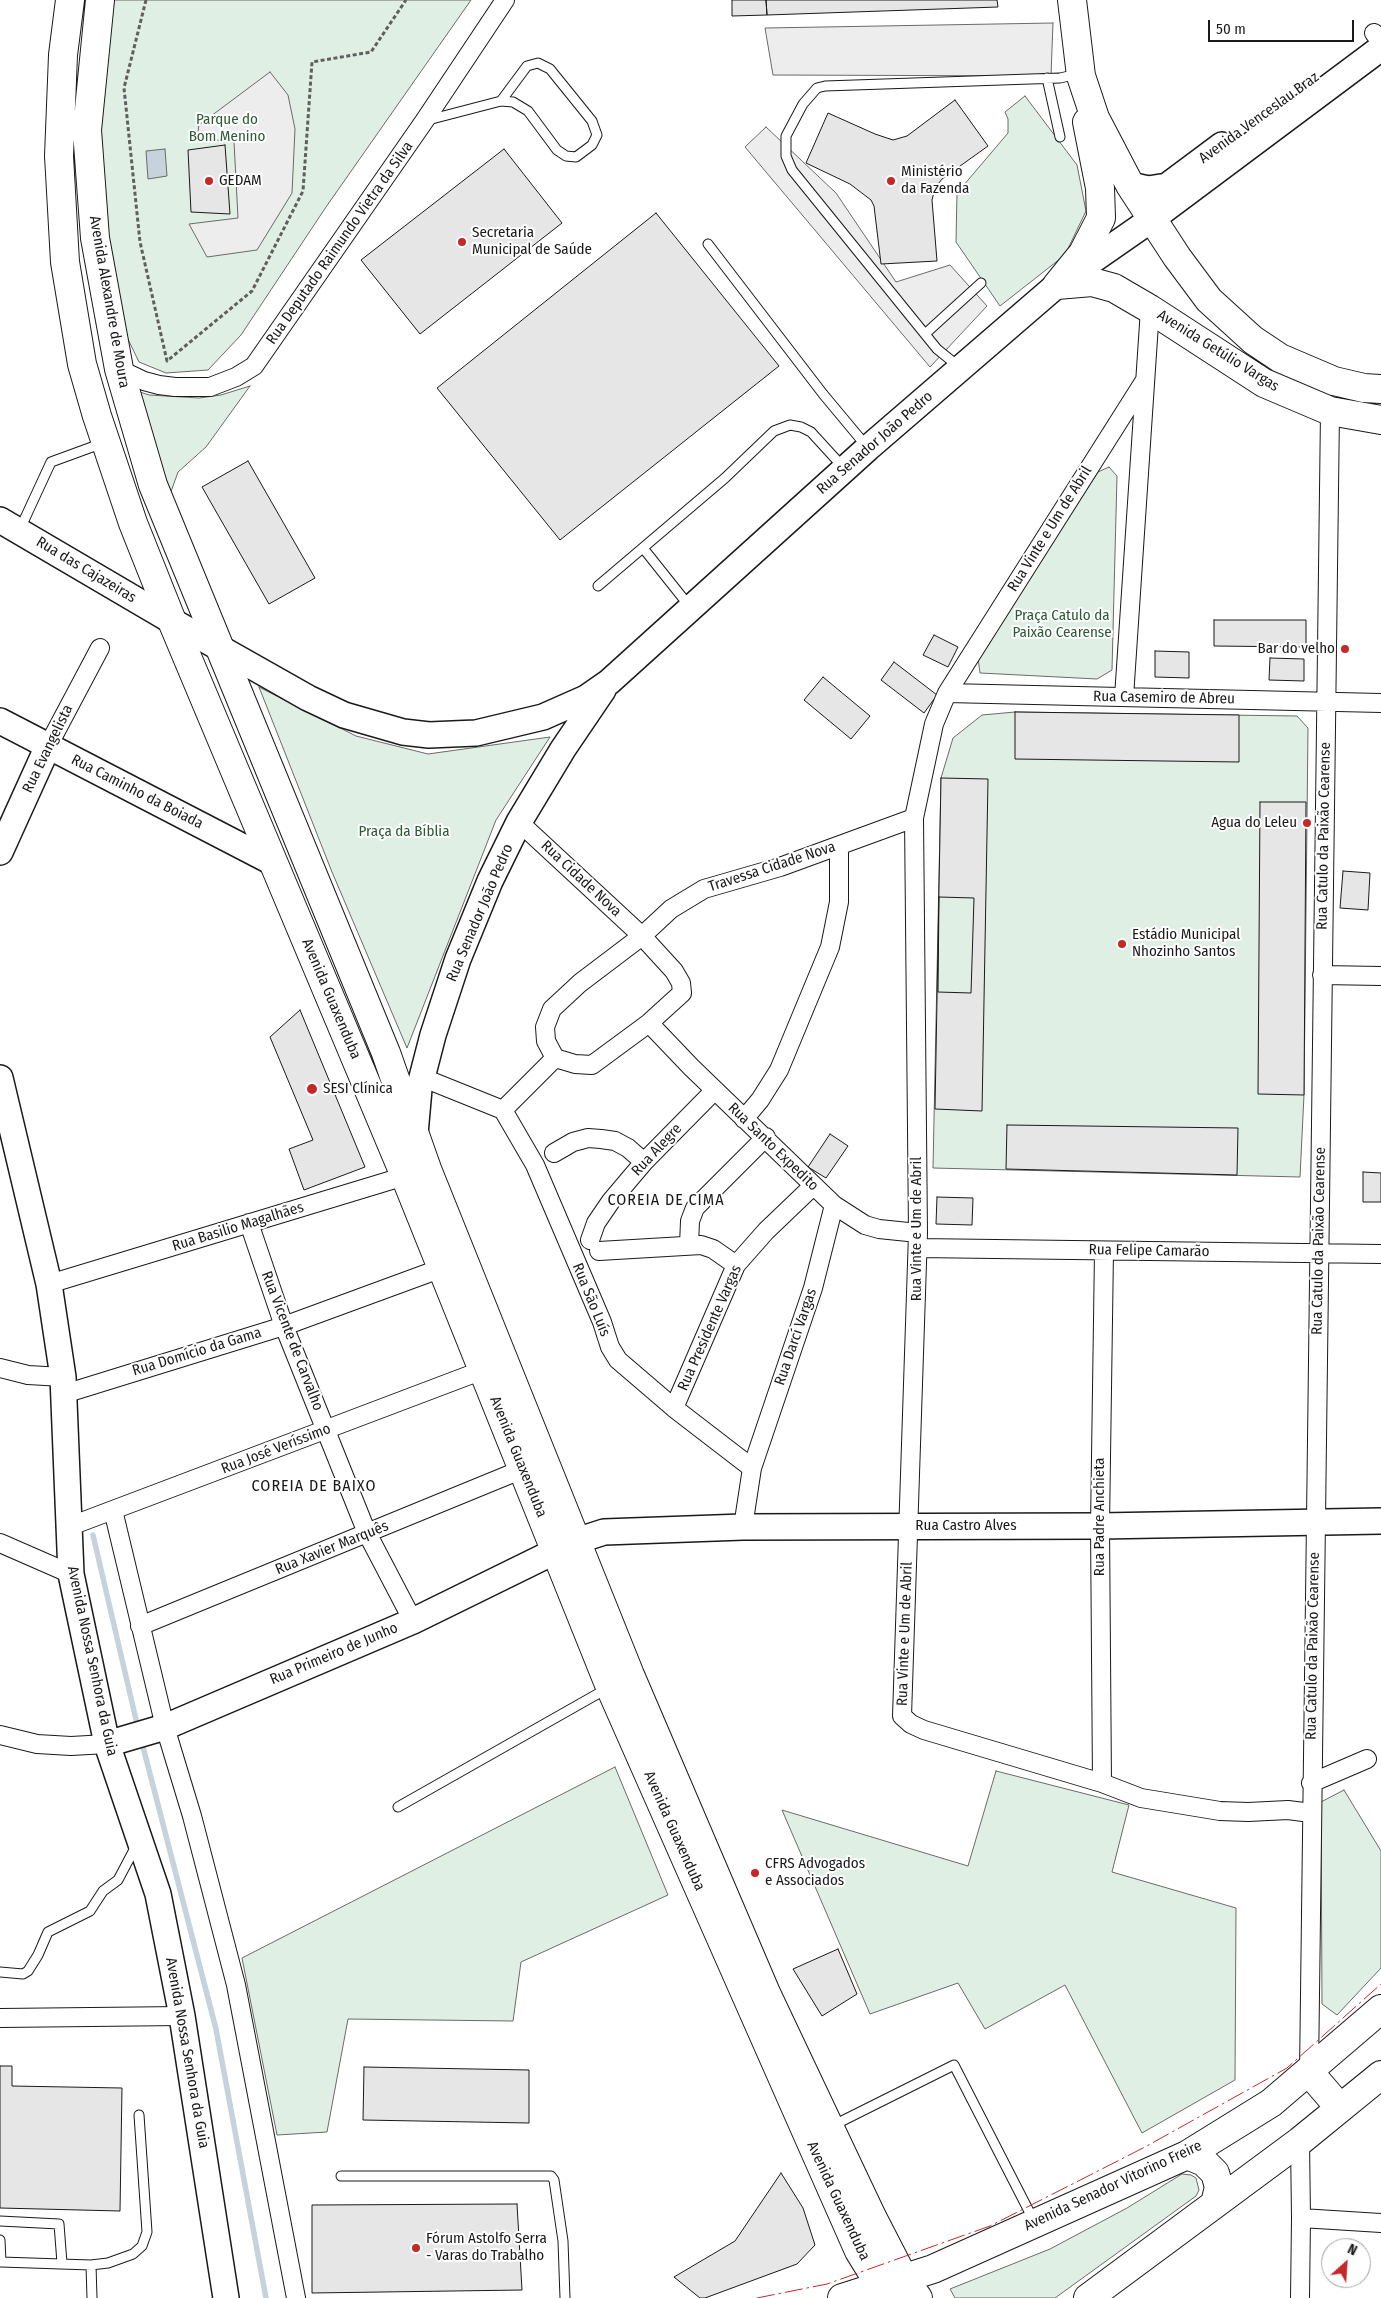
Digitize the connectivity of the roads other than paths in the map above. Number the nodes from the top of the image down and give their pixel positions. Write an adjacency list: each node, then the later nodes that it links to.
1 (70, 0): 26 (main road, Avenida Alexandre de Moura)
2 (91, 0): 11 (main road)
3 (100, 0): 11 (main road, Avenida Alexandre de Moura)
4 (505, 0): 10 (street, Rua Deputado Raimundo Vietra da Silva)
5 (1072, 0): 7 (main road)
6 (1379, 38): 13 (street, Avenida Venceslau Braz); 14 (street, Avenida Venceslau Braz)
7 (1081, 74): 8 (lane); 13 (main road, Avenida Getúlio Vargas); 17 (main road)
8 (1047, 78): 12 (lane); 19 (lane)
9 (501, 101): 9 (lane); 10 (lane)
10 (425, 120): 21 (street, Rua Deputado Raimundo Vietra da Silva)
11 (87, 130): 21 (main road, Avenida Alexandre de Moura)
12 (1060, 137)
13 (1130, 185): 14 (main road, Avenida Getúlio Vargas)
14 (1152, 219): 17 (street, Rua Senador João Pedro); 23 (main road, Avenida Getúlio Vargas)
15 (708, 244): 27 (lane)
16 (982, 283): 19 (lane)
17 (1057, 285): 18 (main road, Avenida Getúlio Vargas); 20 (street, Rua Senador João Pedro)
18 (1150, 309): 22 (street); 24 (main road, Avenida Getúlio Vargas)
19 (925, 334): 20 (lane)
20 (961, 368): 27 (street, Rua Senador João Pedro)
21 (119, 369): 31 (main road, Avenida Alexandre de Moura)
22 (1145, 380): 38 (street, Rua Vinte e Um de Abril); 39 (street)
23 (1381, 389)
24 (1330, 411): 25 (main road, Avenida Getúlio Vargas); 40 (street, Rua Catulo da Paixão Cearense)
25 (1381, 420)
26 (106, 442): 29 (lane); 34 (main road, Avenida Alexandre de Moura)
27 (868, 448): 28 (street, Rua Senador João Pedro)
28 (845, 469): 30 (lane); 33 (street, Rua Senador João Pedro)
29 (9, 525): 34 (street, Rua das Cajazeiras)
30 (643, 548): 32 (lane); 33 (lane)
31 (192, 581): 34 (main road); 36 (main road, Avenida Alexandre de Moura)
32 (598, 586)
33 (691, 608): 37 (street, Rua Senador João Pedro)
34 (172, 621): 36 (street, Rua Senador João Pedro); 48 (main road, Avenida Guaxenduba)
35 (100, 648): 43 (street, Rua Evangelista)
36 (219, 648): 37 (street, Rua Senador João Pedro); 53 (main road, Avenida Guaxenduba)
37 (609, 682): 45 (street, Rua Senador João Pedro)
38 (947, 693): 39 (street, Rua Casemiro de Abreu); 44 (street, Rua Vinte e Um de Abril)
39 (1124, 697): 40 (street, Rua Casemiro de Abreu)
40 (1326, 702): 41 (street, Rua Casemiro de Abreu); 50 (street, Rua Catulo da Paixão Cearense)
41 (1381, 703)
42 (0, 722): 43 (street, Rua Caminho da Boiada)
43 (48, 746): 47 (street, Rua Evangelista); 48 (street, Rua Caminho da Boiada)
44 (914, 818): 46 (street, Travessa Cidade Nova); 69 (street, Rua Vinte e Um de Abril)
45 (519, 822): 49 (street, Rua Cidade Nova); 55 (street, Rua Senador João Pedro)
46 (839, 846): 49 (street, Travessa Cidade Nova); 60 (street)
47 (0, 852)
48 (274, 863): 53 (main road); 65 (main road, Avenida Guaxenduba)
49 (642, 936): 52 (street, Rua Cidade Nova); 54 (street)
50 (1322, 975): 51 (street); 72 (street, Rua Catulo da Paixão Cearense)
51 (1381, 976)
52 (649, 1023): 54 (street, Rua Cidade Nova); 57 (street, Rua Santo Expedito)
53 (386, 1053): 61 (main road, Avenida Guaxenduba)
54 (555, 1058): 58 (street)
55 (421, 1077): 58 (street); 61 (street, Rua Senador João Pedro)
56 (0, 1078): 59 (street, Avenida Nossa Senhora da Guia)
57 (715, 1090): 60 (street, Rua Santo Expedito); 64 (street, Rua Alegre)
58 (503, 1110): 63 (street, Rua São Luís)
59 (4, 1114): 76 (street, Avenida Nossa Senhora da Guia)
60 (744, 1119): 62 (street, Rua Santo Expedito)
61 (415, 1137): 65 (main road, Avenida Guaxenduba)
62 (766, 1137): 66 (street, Rua Santo Expedito); 70 (street)
63 (544, 1159): 64 (street); 81 (street, Rua São Luís)
64 (644, 1162): 70 (street, Rua Alegre)
65 (416, 1173): 68 (street, Rua Basilio Magalhães); 75 (main road, Avenida Guaxenduba); 94 (main road, Avenida Guaxenduba)
66 (813, 1186): 67 (street, Rua Santo Expedito); 74 (street, Rua Presidente Vargas)
67 (834, 1205): 69 (street, Rua Santo Expedito); 83 (street, Rua Darcí Vargas)
68 (249, 1223): 76 (street, Rua Basilio Magalhães); 77 (street, Rua Vicente de Carvalho)
69 (918, 1241): 71 (street, Rua Felipe Camarão); 91 (street, Rua Vinte e Um de Abril)
70 (690, 1245): 74 (street)
71 (1104, 1251): 72 (street, Rua Felipe Camarão); 88 (street, Rua Padre Anchieta)
72 (1318, 1253): 73 (street, Rua Felipe Camarão); 86 (street, Rua Catulo da Paixão Cearense)
73 (1381, 1254)
74 (736, 1265): 81 (street, Rua Presidente Vargas)
75 (442, 1268): 77 (street, Rua Domício da Gama); 79 (main road, Avenida Guaxenduba)
76 (49, 1284): 80 (street, Avenida Nossa Senhora da Guia)
77 (284, 1326): 80 (street, Rua Domício da Gama); 82 (street, Rua Vicente de Carvalho)
78 (0, 1368): 80 (street, Rua Domício da Gama)
79 (483, 1370): 82 (street, Rua José Veríssimo); 84 (main road, Avenida Guaxenduba)
80 (63, 1385): 89 (street, Avenida Nossa Senhora da Guia)
81 (674, 1408): 83 (street, Rua São Luís)
82 (326, 1430): 85 (street, Rua José Veríssimo); 92 (street, Rua Vicente de Carvalho)
83 (752, 1468): 90 (street)
84 (523, 1469): 92 (street, Rua Xavier Marquês); 94 (main road, Avenida Guaxenduba)
85 (113, 1510): 89 (street, Rua José Veríssimo); 97 (street)
86 (1315, 1520): 87 (street, Rua Castro Alves); 88 (street, Rua Castro Alves); 104 (street, Rua Catulo da Paixão Cearense)
87 (1381, 1521)
88 (1100, 1526): 91 (street, Rua Castro Alves); 103 (street, Rua Padre Anchieta)
89 (68, 1527): 95 (street, Avenida Nossa Senhora da Guia)
90 (743, 1527): 91 (street, Rua Castro Alves); 94 (street, Rua Castro Alves)
91 (909, 1527): 103 (street, Rua Vinte e Um de Abril)
92 (367, 1533): 96 (street, Rua Vicente de Carvalho); 97 (street, Rua Xavier Marquês)
93 (0, 1543): 95 (street)
94 (566, 1546): 96 (street, Rua Primeiro de Junho); 98 (main road, Avenida Guaxenduba)
95 (72, 1574): 101 (street, Avenida Nossa Senhora da Guia)
96 (413, 1621): 99 (street, Rua Primeiro de Junho)
97 (140, 1626): 99 (street)
98 (620, 1681): 105 (lane); 116 (main road, Avenida Guaxenduba); 126 (main road, Avenida Guaxenduba)
99 (159, 1728): 101 (street, Rua Primeiro de Junho); 132 (street)
100 (0, 1736): 101 (street)
101 (114, 1742): 107 (street, Avenida Nossa Senhora da Guia)
102 (1367, 1758): 104 (street)
103 (1102, 1783): 106 (street, Rua Vinte e Um de Abril)
104 (1311, 1783): 106 (street, Rua Catulo da Paixão Cearense)
105 (398, 1807)
106 (1311, 1812): 112 (street, Rua Catulo da Paixão Cearense)
107 (140, 1839): 108 (lane); 110 (street, Avenida Nossa Senhora da Guia)
108 (0, 1972)
109 (1381, 2009): 112 (main road, Avenida Senador Vitorino Freire)
110 (182, 2016): 111 (street); 131 (street, Avenida Nossa Senhora da Guia)
111 (0, 2018)
112 (1309, 2072): 114 (main road); 118 (main road, Avenida Senador Vitorino Freire)
113 (1381, 2075): 114 (main road)
114 (1340, 2108): 117 (main road)
115 (139, 2115): 128 (lane)
116 (830, 2127): 123 (lane); 129 (main road, Avenida Guaxenduba)
117 (1300, 2141): 120 (main road); 121 (street)
118 (1186, 2154): 120 (main road); 123 (main road, Avenida Senador Vitorino Freire)
119 (341, 2176): 133 (lane)
120 (1215, 2204): 135 (main road)
121 (1301, 2218): 124 (street); 136 (street)
122 (0, 2221): 127 (lane)
123 (1035, 2223): 129 (main road, Avenida Senador Vitorino Freire)
124 (1381, 2223)
125 (0, 2240): 127 (lane)
126 (859, 2251): 129 (main road, Avenida Guaxenduba); 134 (main road)
127 (62, 2263): 128 (lane)
128 (91, 2265): 130 (lane)
129 (897, 2290): 134 (main road, Avenida Senador Vitorino Freire)
130 (92, 2298)
131 (226, 2298)
132 (296, 2298)
133 (565, 2298)
134 (840, 2298)
135 (1088, 2298)
136 (1300, 2298)

